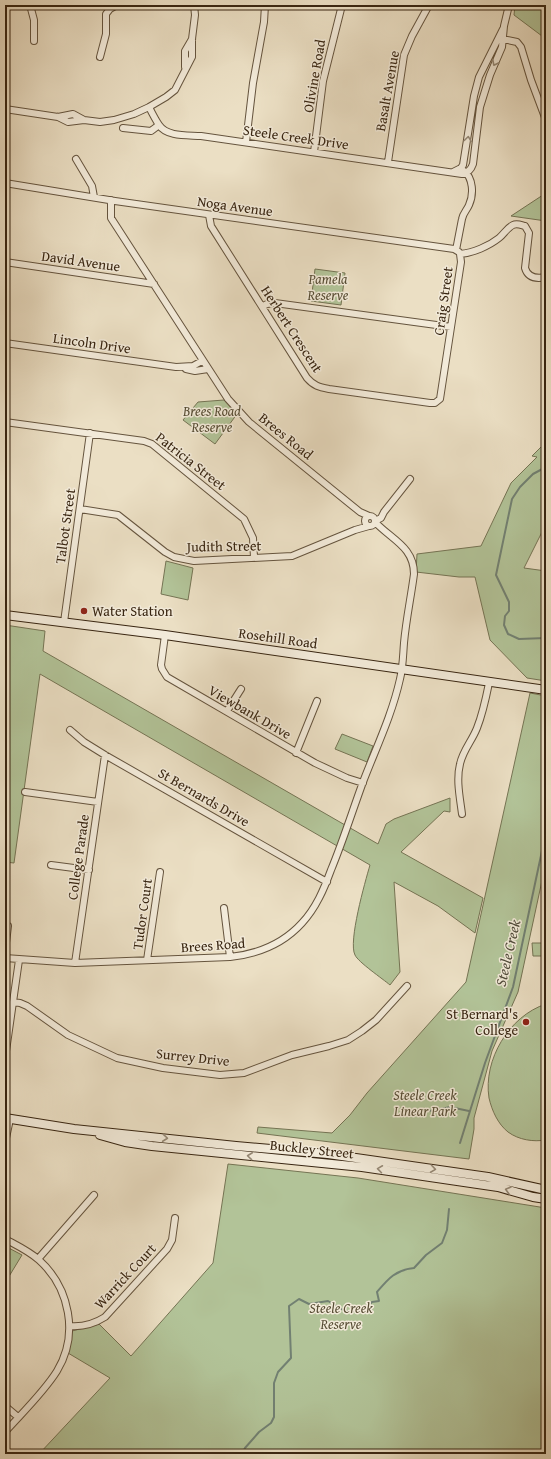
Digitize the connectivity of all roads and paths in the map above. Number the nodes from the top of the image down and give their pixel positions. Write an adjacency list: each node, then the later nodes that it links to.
1 (30, 5): 10 (street)
2 (117, 5): 11 (street)
3 (194, 5): 12 (street)
4 (265, 5): 17 (street)
5 (341, 5): 18 (street, Olivine Road)
6 (429, 5): 20 (street, Basalt Avenue)
7 (509, 5): 8 (street)
8 (504, 26): 9 (street); 21 (street, one-way to 8)
9 (503, 38): 14 (street); 23 (street, one-way to 23)
10 (34, 41)
11 (100, 57)
12 (149, 107): 13 (street); 15 (street)
13 (5, 109)
14 (546, 120)
15 (159, 125): 16 (street); 17 (street, Steele Creek Drive)
16 (123, 128)
17 (246, 142): 18 (street, Steele Creek Drive)
18 (314, 152): 20 (street, Steele Creek Drive)
19 (76, 159): 25 (street)
20 (388, 162): 22 (street, Steele Creek Drive)
21 (461, 168): 22 (street); 23 (street)
22 (453, 172): 23 (street, Steele Creek Drive)
23 (467, 173): 28 (street)
24 (5, 183): 25 (street, Noga Avenue)
25 (94, 197): 26 (street, Noga Avenue)
26 (113, 201): 27 (street, Noga Avenue); 31 (street)
27 (210, 215): 28 (street, Noga Avenue); 32 (street, Herbert Crescent)
28 (458, 252): 30 (street, Craig Street); 33 (street, Craig Street)
29 (5, 262): 31 (street, David Avenue)
30 (546, 278)
31 (154, 284): 35 (street)
32 (262, 306): 33 (street); 38 (street, Herbert Crescent)
33 (451, 327): 38 (street, Craig Street)
34 (5, 343): 36 (street, Lincoln Drive)
35 (202, 361): 36 (street, Lincoln Drive); 37 (street)
36 (176, 367): 37 (street, Lincoln Drive)
37 (208, 369): 43 (street, Brees Road)
38 (441, 397)
39 (5, 422): 40 (street, Patricia Street)
40 (90, 433): 42 (street, Talbot Street); 44 (street, Patricia Street)
41 (410, 479): 43 (street, Judith Street)
42 (80, 509): 44 (street, Judith Street); 46 (street, Talbot Street)
43 (370, 522): 44 (street, Judith Street); 48 (street, Brees Road)
44 (254, 558)
45 (5, 615): 46 (main road, Rosehill Road)
46 (64, 622): 47 (main road, Rosehill Road)
47 (165, 635): 48 (main road, Rosehill Road); 53 (street, Viewbank Drive)
48 (400, 669): 49 (main road, Rosehill Road); 57 (street, Brees Road)
49 (489, 683): 51 (main road, Rosehill Road); 60 (street)
50 (241, 688): 53 (street)
51 (546, 690)
52 (317, 701): 55 (street)
53 (227, 711): 55 (street, Viewbank Drive)
54 (70, 730): 56 (street, St Bernards Drive)
55 (296, 753): 57 (street, Viewbank Drive)
56 (105, 755): 59 (street, College Parade); 64 (street, St Bernards Drive)
57 (363, 783): 64 (street, Brees Road)
58 (25, 792): 59 (street)
59 (98, 802): 62 (street, College Parade)
60 (462, 814)
61 (51, 865): 62 (street)
62 (89, 870): 72 (street, College Parade)
63 (160, 872): 71 (street, Tudor Court)
64 (327, 882): 68 (street, Brees Road)
65 (224, 908): 68 (street)
66 (8, 926): 67 (street)
67 (5, 951)
68 (230, 957): 71 (street, Brees Road)
69 (5, 958): 70 (street, Brees Road)
70 (19, 960): 72 (street, Brees Road); 74 (street)
71 (147, 960): 72 (street, Brees Road)
72 (76, 963)
73 (407, 986): 74 (street, Surrey Drive)
74 (13, 1002): 75 (street)
75 (6, 1037): 76 (street)
76 (5, 1058)
77 (7, 1118): 78 (main road, Buckley Street); 79 (street)
78 (74, 1129): 80 (main road, Buckley Street, one-way to 80); 82 (main road, Buckley Street, one-way to 78)
79 (5, 1144)
80 (546, 1190)
81 (94, 1195): 85 (street)
82 (546, 1198)
83 (175, 1218): 86 (street, Warrick Court)
84 (5, 1239): 85 (street)
85 (38, 1259): 86 (street)
86 (70, 1326): 88 (street)
87 (5, 1406): 88 (street)
88 (18, 1417): 89 (street)
89 (5, 1432)

